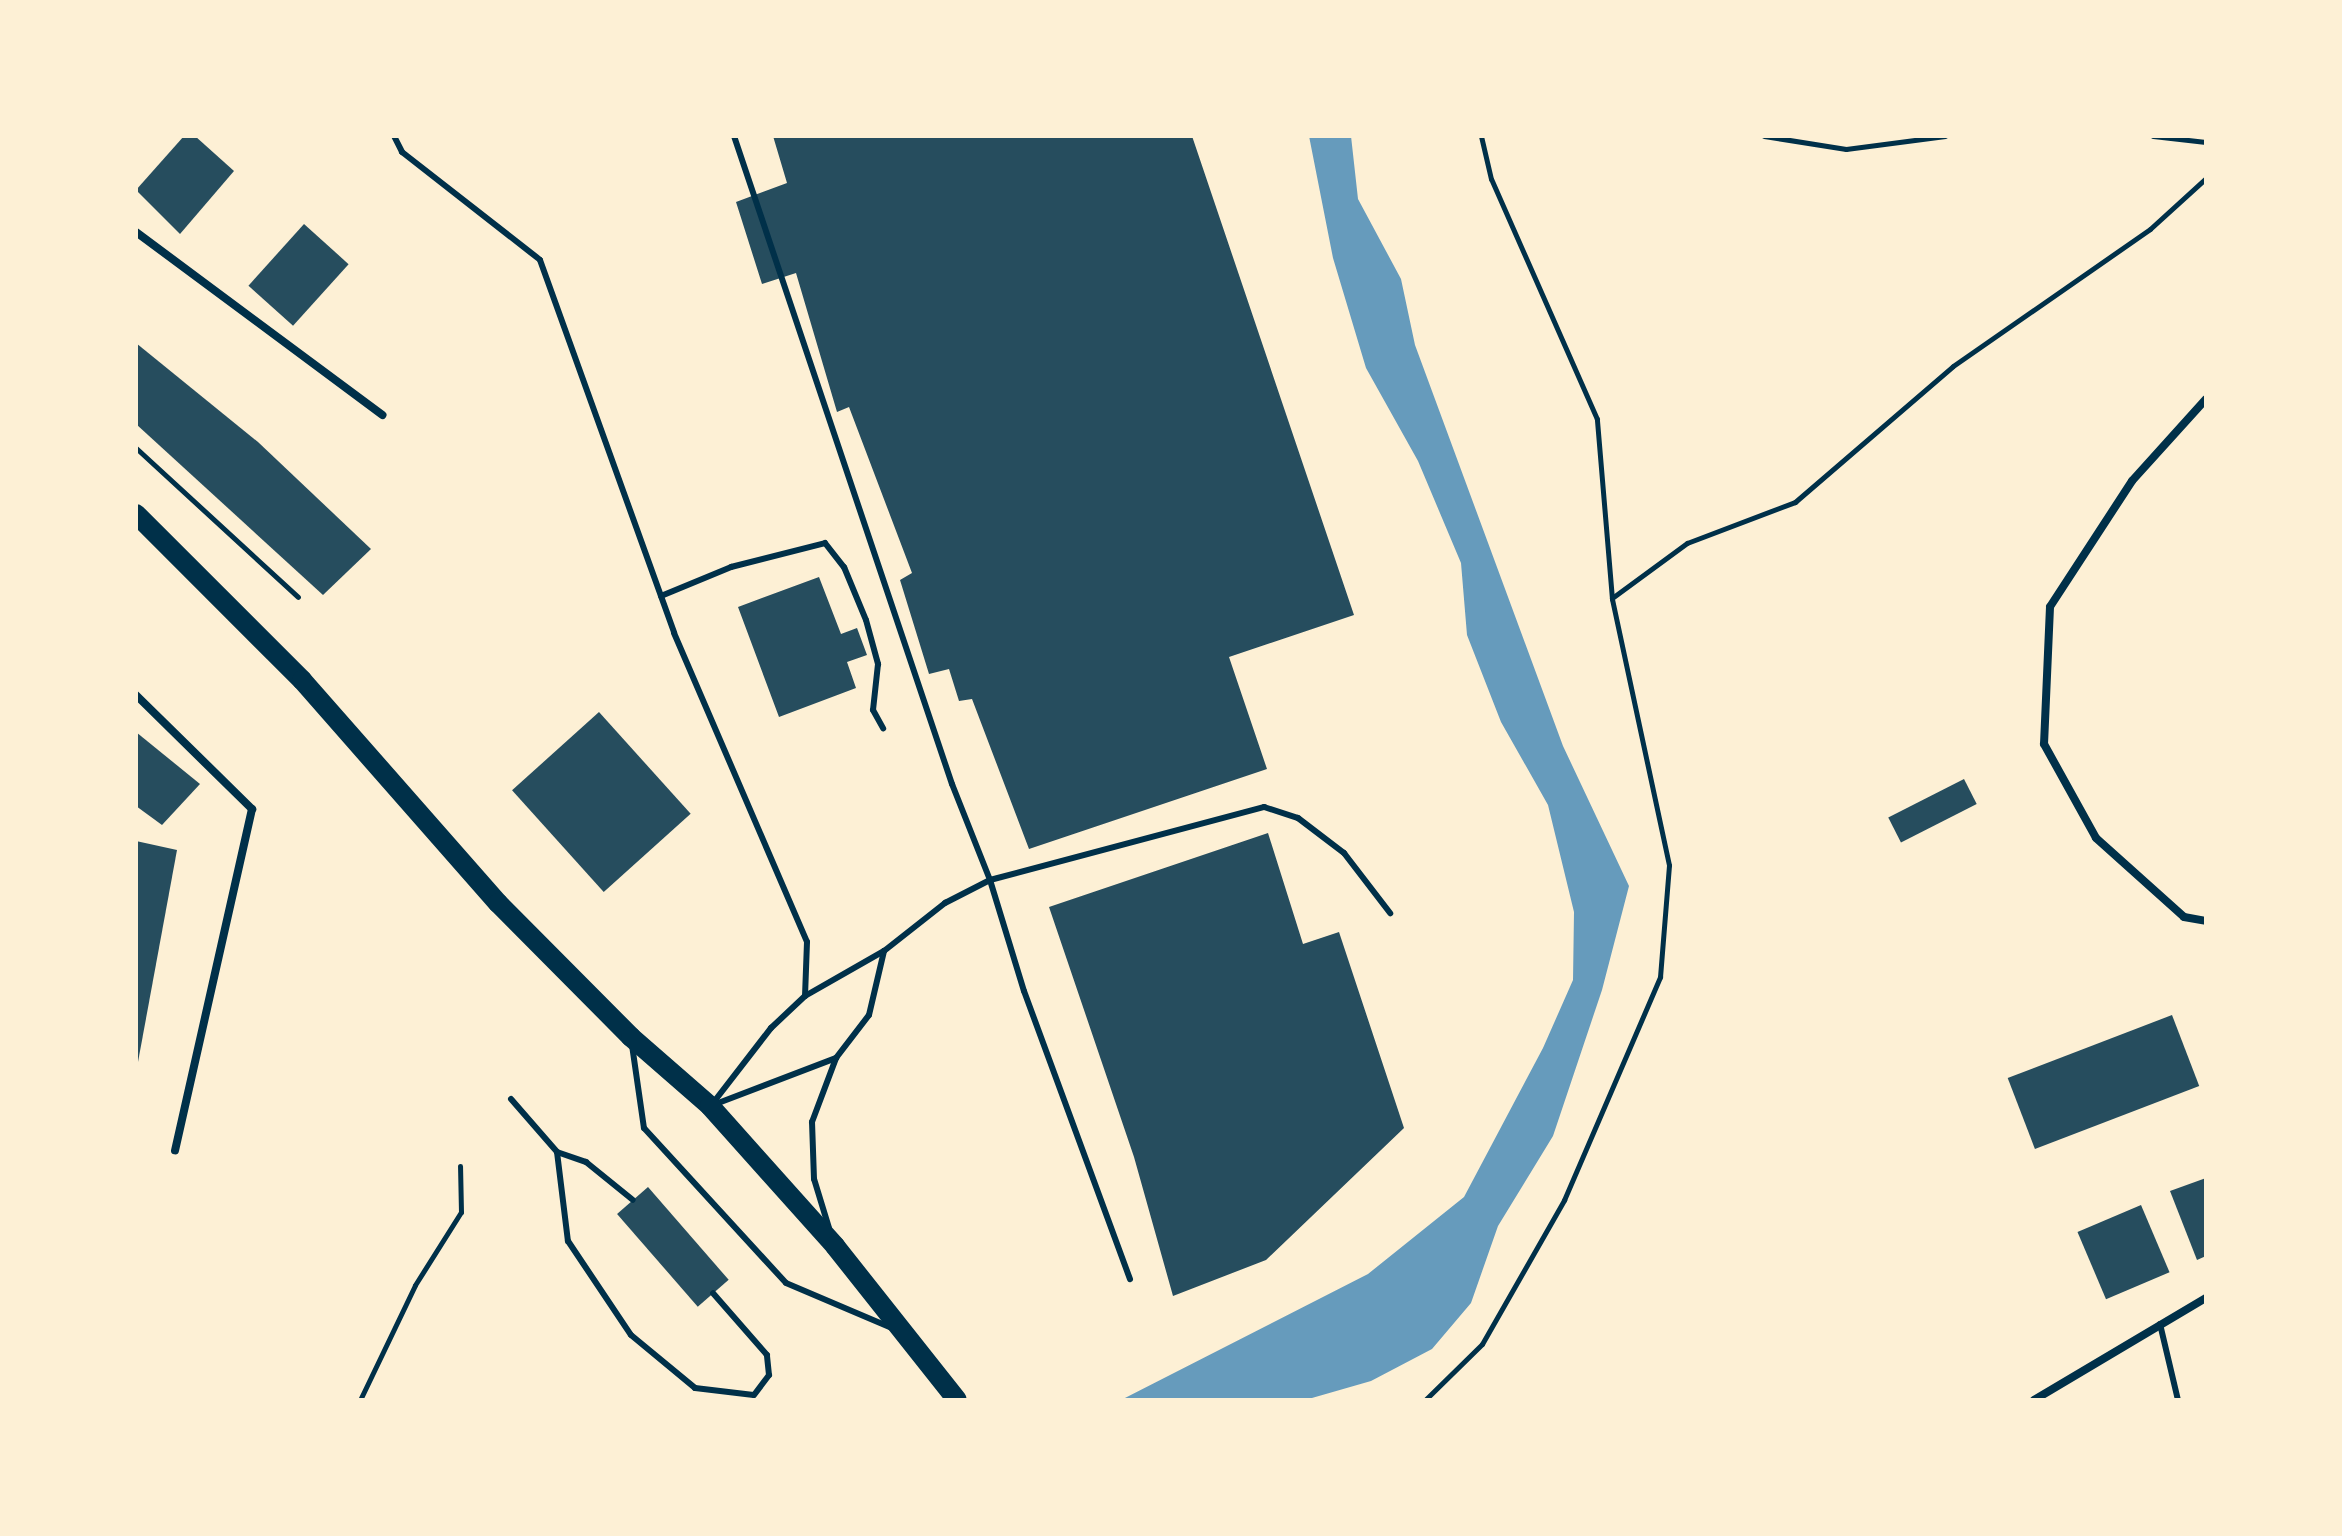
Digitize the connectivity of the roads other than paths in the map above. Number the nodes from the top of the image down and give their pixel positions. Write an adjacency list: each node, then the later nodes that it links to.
1 (394, 136): 7 (lane)
2 (734, 136): 10 (lane)
3 (136, 232): 5 (street)
4 (2206, 399): 12 (street)
5 (382, 415)
6 (136, 514): 15 (main road)
7 (661, 596): 9 (lane); 14 (lane)
8 (136, 695): 19 (street)
9 (883, 728)
10 (990, 880): 11 (lane); 13 (lane); 23 (lane)
11 (1390, 913)
12 (2206, 921)
13 (884, 951): 14 (lane); 16 (lane)
14 (805, 996): 18 (lane)
15 (631, 1037): 18 (main road); 27 (lane)
16 (836, 1058): 18 (lane); 22 (lane)
17 (511, 1099): 20 (lane)
18 (710, 1106): 22 (main road)
19 (175, 1150)
20 (557, 1152): 21 (lane); 24 (lane)
21 (633, 1200)
22 (835, 1246): 27 (main road)
23 (1130, 1279)
24 (713, 1293)
25 (2206, 1298): 26 (street)
26 (2160, 1324): 29 (street); 30 (lane)
27 (899, 1331): 28 (main road)
28 (957, 1400)
29 (2034, 1400)
30 (2178, 1400)

